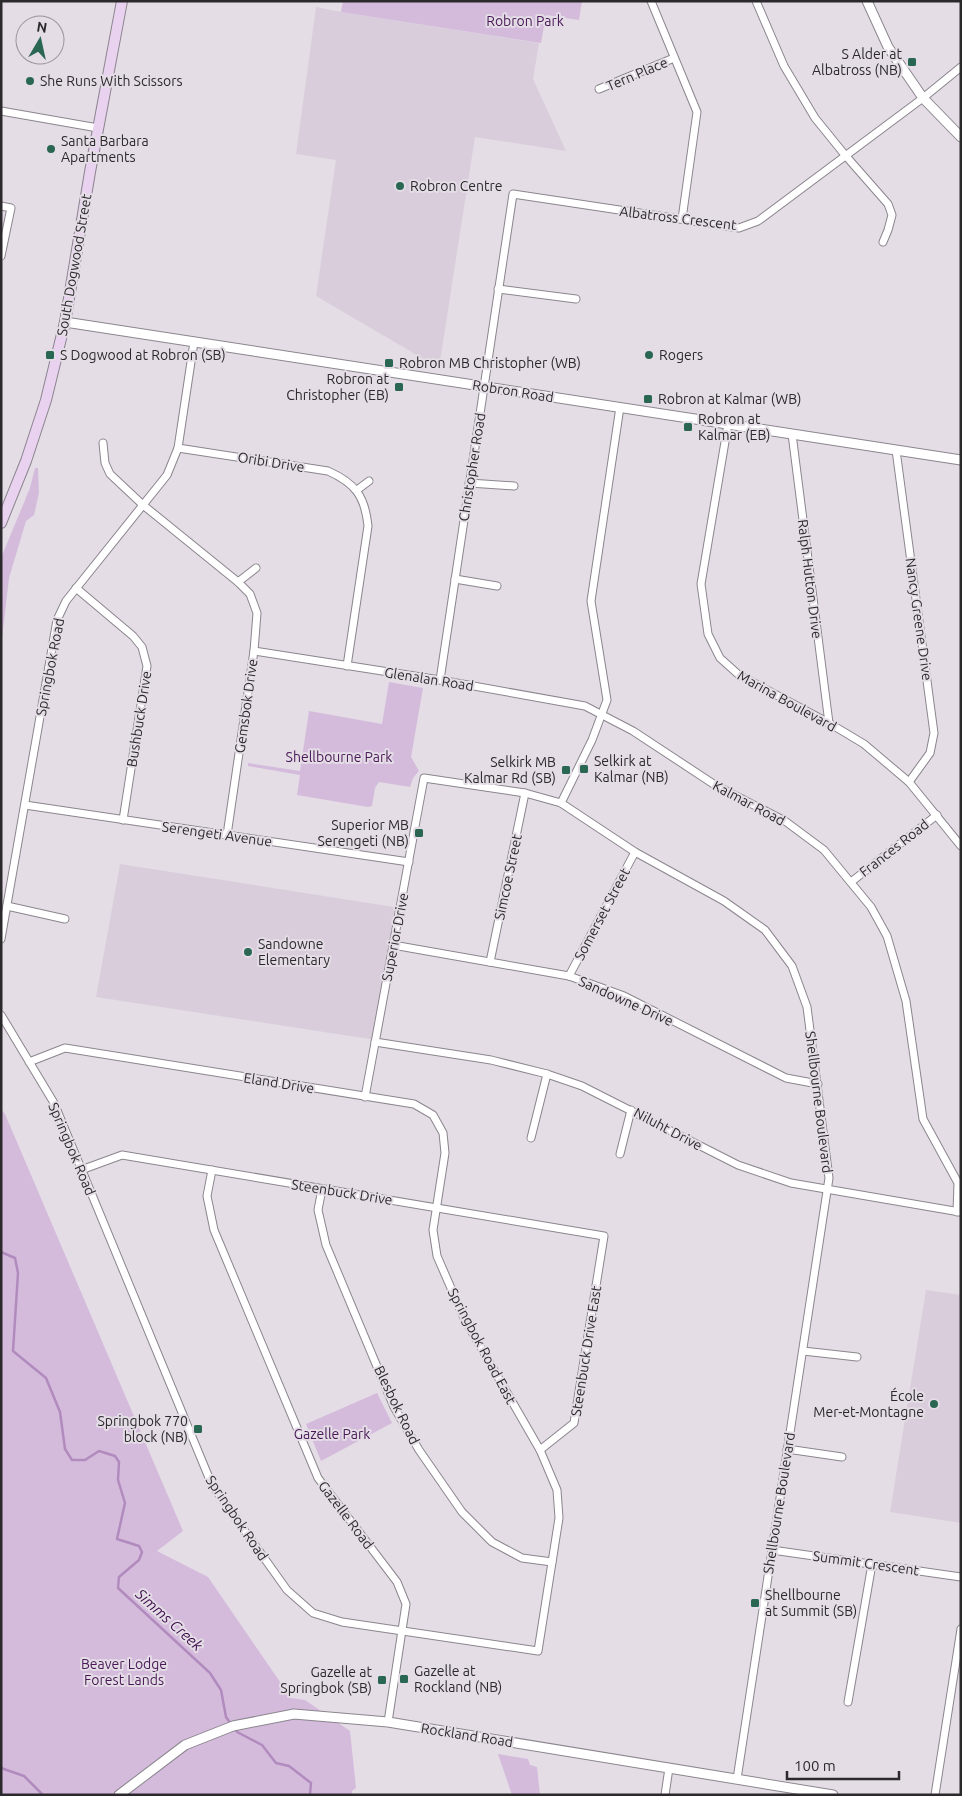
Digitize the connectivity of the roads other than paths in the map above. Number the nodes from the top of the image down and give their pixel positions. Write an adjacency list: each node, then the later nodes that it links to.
1 (122, 1): 10 (main road, South Dogwood Street)
2 (651, 1): 5 (street)
3 (756, 1): 12 (street)
4 (867, 1): 8 (street)
5 (674, 58): 7 (street, Tern Place); 15 (street)
6 (961, 67): 8 (street, Albatross Crescent)
7 (600, 89)
8 (923, 98): 11 (street); 12 (street, Albatross Crescent)
9 (1, 111): 10 (street)
10 (98, 128): 20 (main road, South Dogwood Street)
11 (961, 137)
12 (845, 156): 15 (street, Albatross Crescent); 16 (street)
13 (513, 194): 15 (street, Albatross Crescent); 18 (street, Christopher Road)
14 (1, 206): 17 (street)
15 (682, 219)
16 (883, 242)
17 (1, 256)
18 (498, 289): 19 (street); 22 (street, Christopher Road)
19 (576, 299)
20 (65, 322): 21 (street, Robron Road); 35 (main road, South Dogwood Street)
21 (194, 342): 22 (street, Robron Road); 27 (street, Springbok Road)
22 (484, 386): 23 (street, Robron Road); 31 (street, Christopher Road)
23 (620, 408): 24 (street, Robron Road); 44 (street)
24 (728, 424): 25 (street, Robron Road); 45 (street, Marina Boulevard)
25 (792, 434): 28 (street, Robron Road); 45 (street, Ralph Hutton Drive)
26 (103, 443): 34 (street, Gemsbok Drive)
27 (178, 448): 33 (street, Oribi Drive); 34 (street, Springbok Road)
28 (896, 450): 29 (street, Robron Road); 47 (street, Nancy Greene Drive)
29 (961, 460)
30 (369, 481): 33 (street)
31 (469, 483): 32 (street); 37 (street, Christopher Road)
32 (514, 486)
33 (357, 490): 42 (street)
34 (143, 505): 38 (street, Gemsbok Drive); 40 (street, Springbok Road)
35 (1, 523)
36 (256, 568): 38 (street)
37 (455, 579): 39 (street); 43 (street, Christopher Road)
38 (238, 582): 41 (street, Gemsbok Drive)
39 (497, 586)
40 (76, 588): 50 (street, Springbok Road); 52 (street, Bushbuck Drive)
41 (254, 651): 42 (street, Glenalan Road); 53 (street, Gemsbok Drive)
42 (347, 666): 43 (street, Glenalan Road)
43 (440, 680): 44 (street, Glenalan Road)
44 (601, 715): 49 (street); 57 (street, Kalmar Road)
45 (829, 724): 47 (street, Marina Boulevard)
46 (424, 778): 48 (street, Shellbourne Boulevard); 56 (street, Superior Drive)
47 (909, 782): 51 (street, Marina Boulevard)
48 (525, 793): 49 (street, Shellbourne Boulevard); 62 (street, Simcoe Street)
49 (560, 803): 55 (street, Shellbourne Boulevard)
50 (25, 805): 52 (street, Serengeti Avenue); 58 (street, Springbok Road)
51 (937, 815): 54 (street, Marina Boulevard); 57 (street, Frances Road)
52 (123, 820): 53 (street, Serengeti Avenue)
53 (227, 835): 56 (street, Serengeti Avenue)
54 (961, 846)
55 (635, 852): 63 (street, Somerset Street); 68 (street, Shellbourne Boulevard)
56 (409, 862): 61 (street, Superior Drive)
57 (851, 882): 78 (street, Kalmar Road)
58 (7, 906): 59 (street); 60 (street, Springbok Road)
59 (65, 919)
60 (1, 939)
61 (394, 945): 62 (street, Sandowne Drive); 65 (street, Superior Drive)
62 (490, 962): 63 (street, Sandowne Drive)
63 (569, 976): 68 (street, Sandowne Drive)
64 (1, 1015): 66 (street, Springbok Road)
65 (375, 1042): 67 (street, Niluht Drive); 69 (street, Superior Drive)
66 (29, 1062): 69 (street, Eland Drive); 73 (street, Springbok Road)
67 (547, 1074): 70 (street, Niluht Drive); 71 (street)
68 (818, 1084): 76 (street, Shellbourne Boulevard)
69 (365, 1097): 77 (street, Eland Drive)
70 (631, 1110): 72 (street); 76 (street, Niluht Drive)
71 (531, 1138)
72 (620, 1154)
73 (81, 1170): 74 (street, Steenbuck Drive); 90 (street, Springbok Road)
74 (212, 1170): 75 (street, Steenbuck Drive); 90 (street, Gazelle Road)
75 (322, 1189): 77 (street, Steenbuck Drive); 86 (street, Blesbok Road)
76 (827, 1190): 78 (street, Niluht Drive); 80 (street, Shellbourne Boulevard)
77 (436, 1208): 79 (street, Steenbuck Drive); 83 (street, Springbok Road East)
78 (959, 1212)
79 (604, 1236): 83 (street, Steenbuck Drive East)
80 (803, 1351): 81 (street); 82 (street, Shellbourne Boulevard)
81 (857, 1358)
82 (787, 1449): 84 (street); 85 (street, Shellbourne Boulevard)
83 (540, 1450): 86 (street, Springbok Road)
84 (842, 1456)
85 (772, 1550): 87 (street, Summit Crescent); 95 (street, Shellbourne Boulevard)
86 (552, 1562): 90 (street, Springbok Road)
87 (872, 1564): 88 (street, Summit Crescent); 92 (street)
88 (961, 1577)
89 (961, 1629): 91 (street)
90 (403, 1631): 93 (street, Gazelle Road)
91 (957, 1679): 99 (street)
92 (848, 1702)
93 (388, 1722): 94 (street, Rockland Road); 96 (street, Rockland Road)
94 (669, 1768): 95 (street, Rockland Road); 97 (street)
95 (737, 1779): 98 (street, Rockland Road)
96 (119, 1795)
97 (665, 1795)
98 (833, 1795)
99 (935, 1795)

